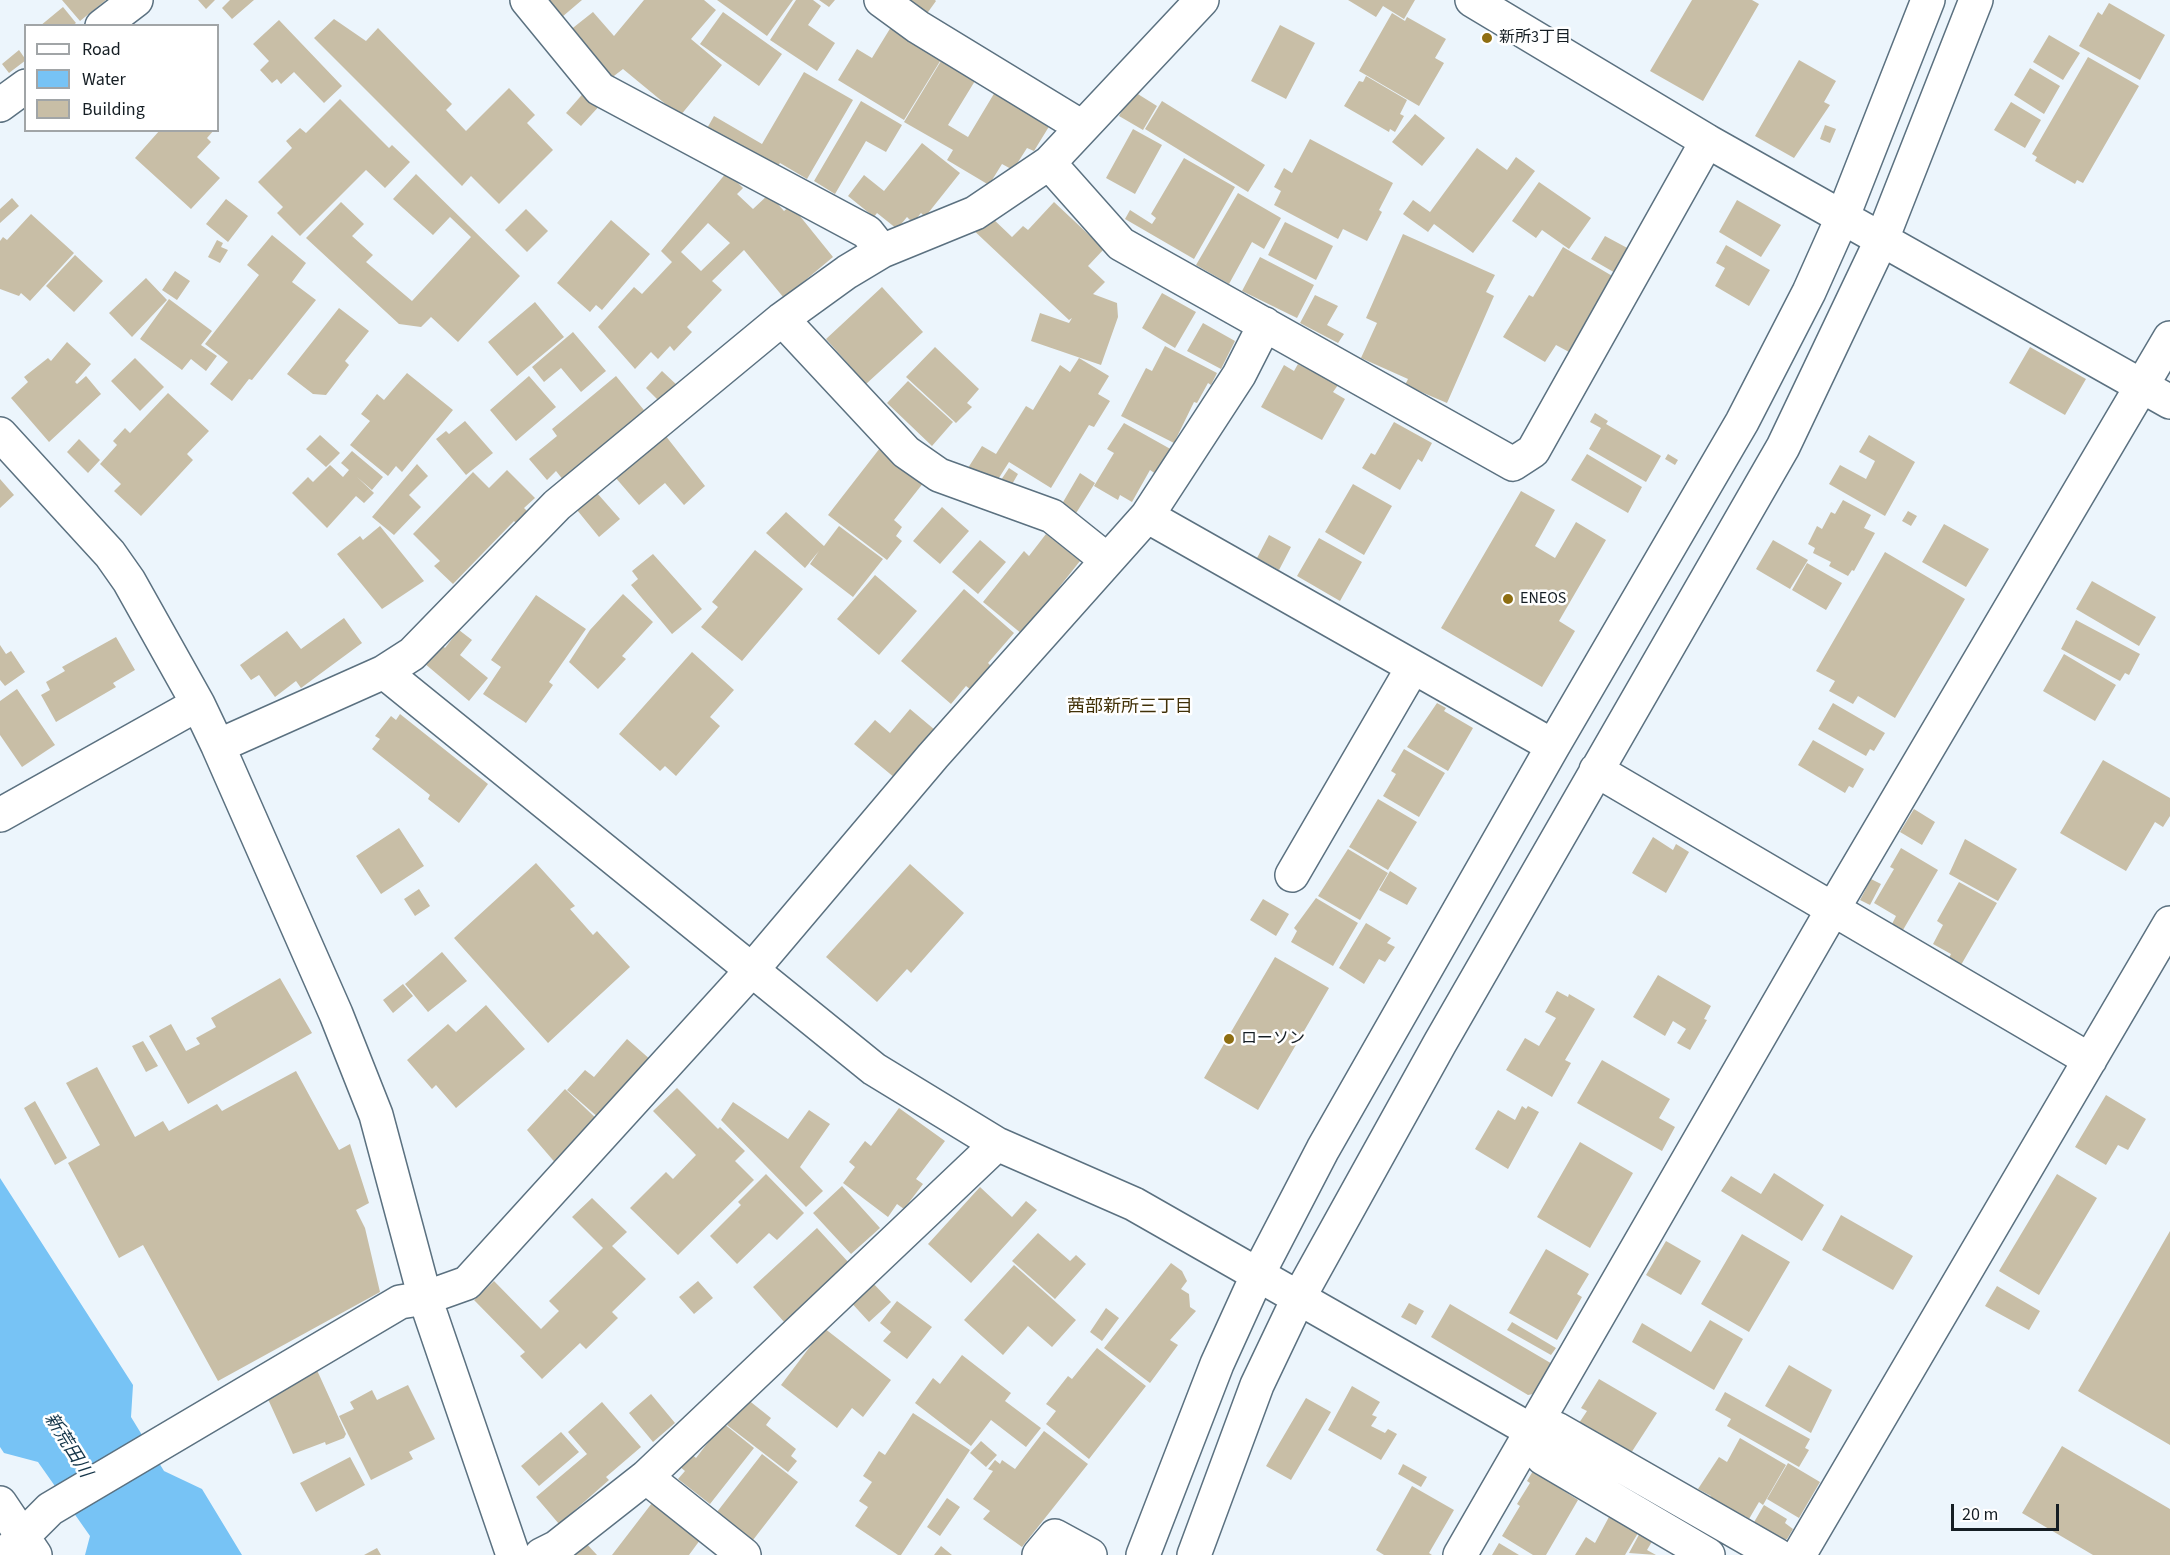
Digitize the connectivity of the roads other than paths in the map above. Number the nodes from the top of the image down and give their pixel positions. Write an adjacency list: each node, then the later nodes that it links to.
1 (136, 0): 8 (street)
2 (527, 0): 16 (street)
3 (881, 0): 11 (street)
4 (1202, 0): 11 (street)
5 (1472, 0): 12 (street)
6 (1928, 0): 14 (street)
7 (1976, 0): 15 (street)
8 (105, 24)
9 (24, 87): 10 (street)
10 (0, 105)
11 (1082, 128): 13 (street)
12 (1707, 141): 14 (street); 18 (street)
13 (1048, 163): 16 (street); 18 (street)
14 (1843, 216): 15 (street); 28 (street)
15 (1882, 238): 20 (street); 29 (street)
16 (882, 251): 17 (street)
17 (782, 319): 23 (street); 25 (street)
18 (1265, 324): 22 (street)
19 (2170, 338): 20 (street)
20 (2156, 394): 32 (street)
21 (0, 434): 26 (street)
22 (1147, 516): 23 (street); 24 (street)
23 (1107, 560): 34 (street)
24 (1413, 667): 28 (street); 31 (street)
25 (384, 672): 27 (street); 34 (street)
26 (198, 704): 27 (street); 30 (street)
27 (218, 746): 38 (street)
28 (1553, 746): 37 (street)
29 (1596, 771): 32 (street); 39 (street)
30 (0, 815)
31 (1292, 875)
32 (1833, 909): 35 (street); 40 (street)
33 (2170, 923): 35 (street)
34 (751, 971): 36 (street); 38 (street)
35 (2090, 1060): 54 (street)
36 (997, 1144): 37 (street); 41 (street)
37 (1257, 1276): 39 (street); 49 (street)
38 (424, 1298): 43 (street); 44 (street)
39 (1298, 1299): 40 (street); 50 (street)
40 (1532, 1431): 51 (street); 52 (street); 53 (street)
41 (646, 1477): 45 (street); 46 (street)
42 (0, 1503): 43 (street)
43 (20, 1548)
44 (513, 1555)
45 (541, 1555)
46 (744, 1555)
47 (1039, 1555): 48 (street)
48 (1090, 1555)
49 (1143, 1555)
50 (1194, 1555)
51 (1460, 1555)
52 (1708, 1555)
53 (1777, 1555)
54 (1799, 1555)

